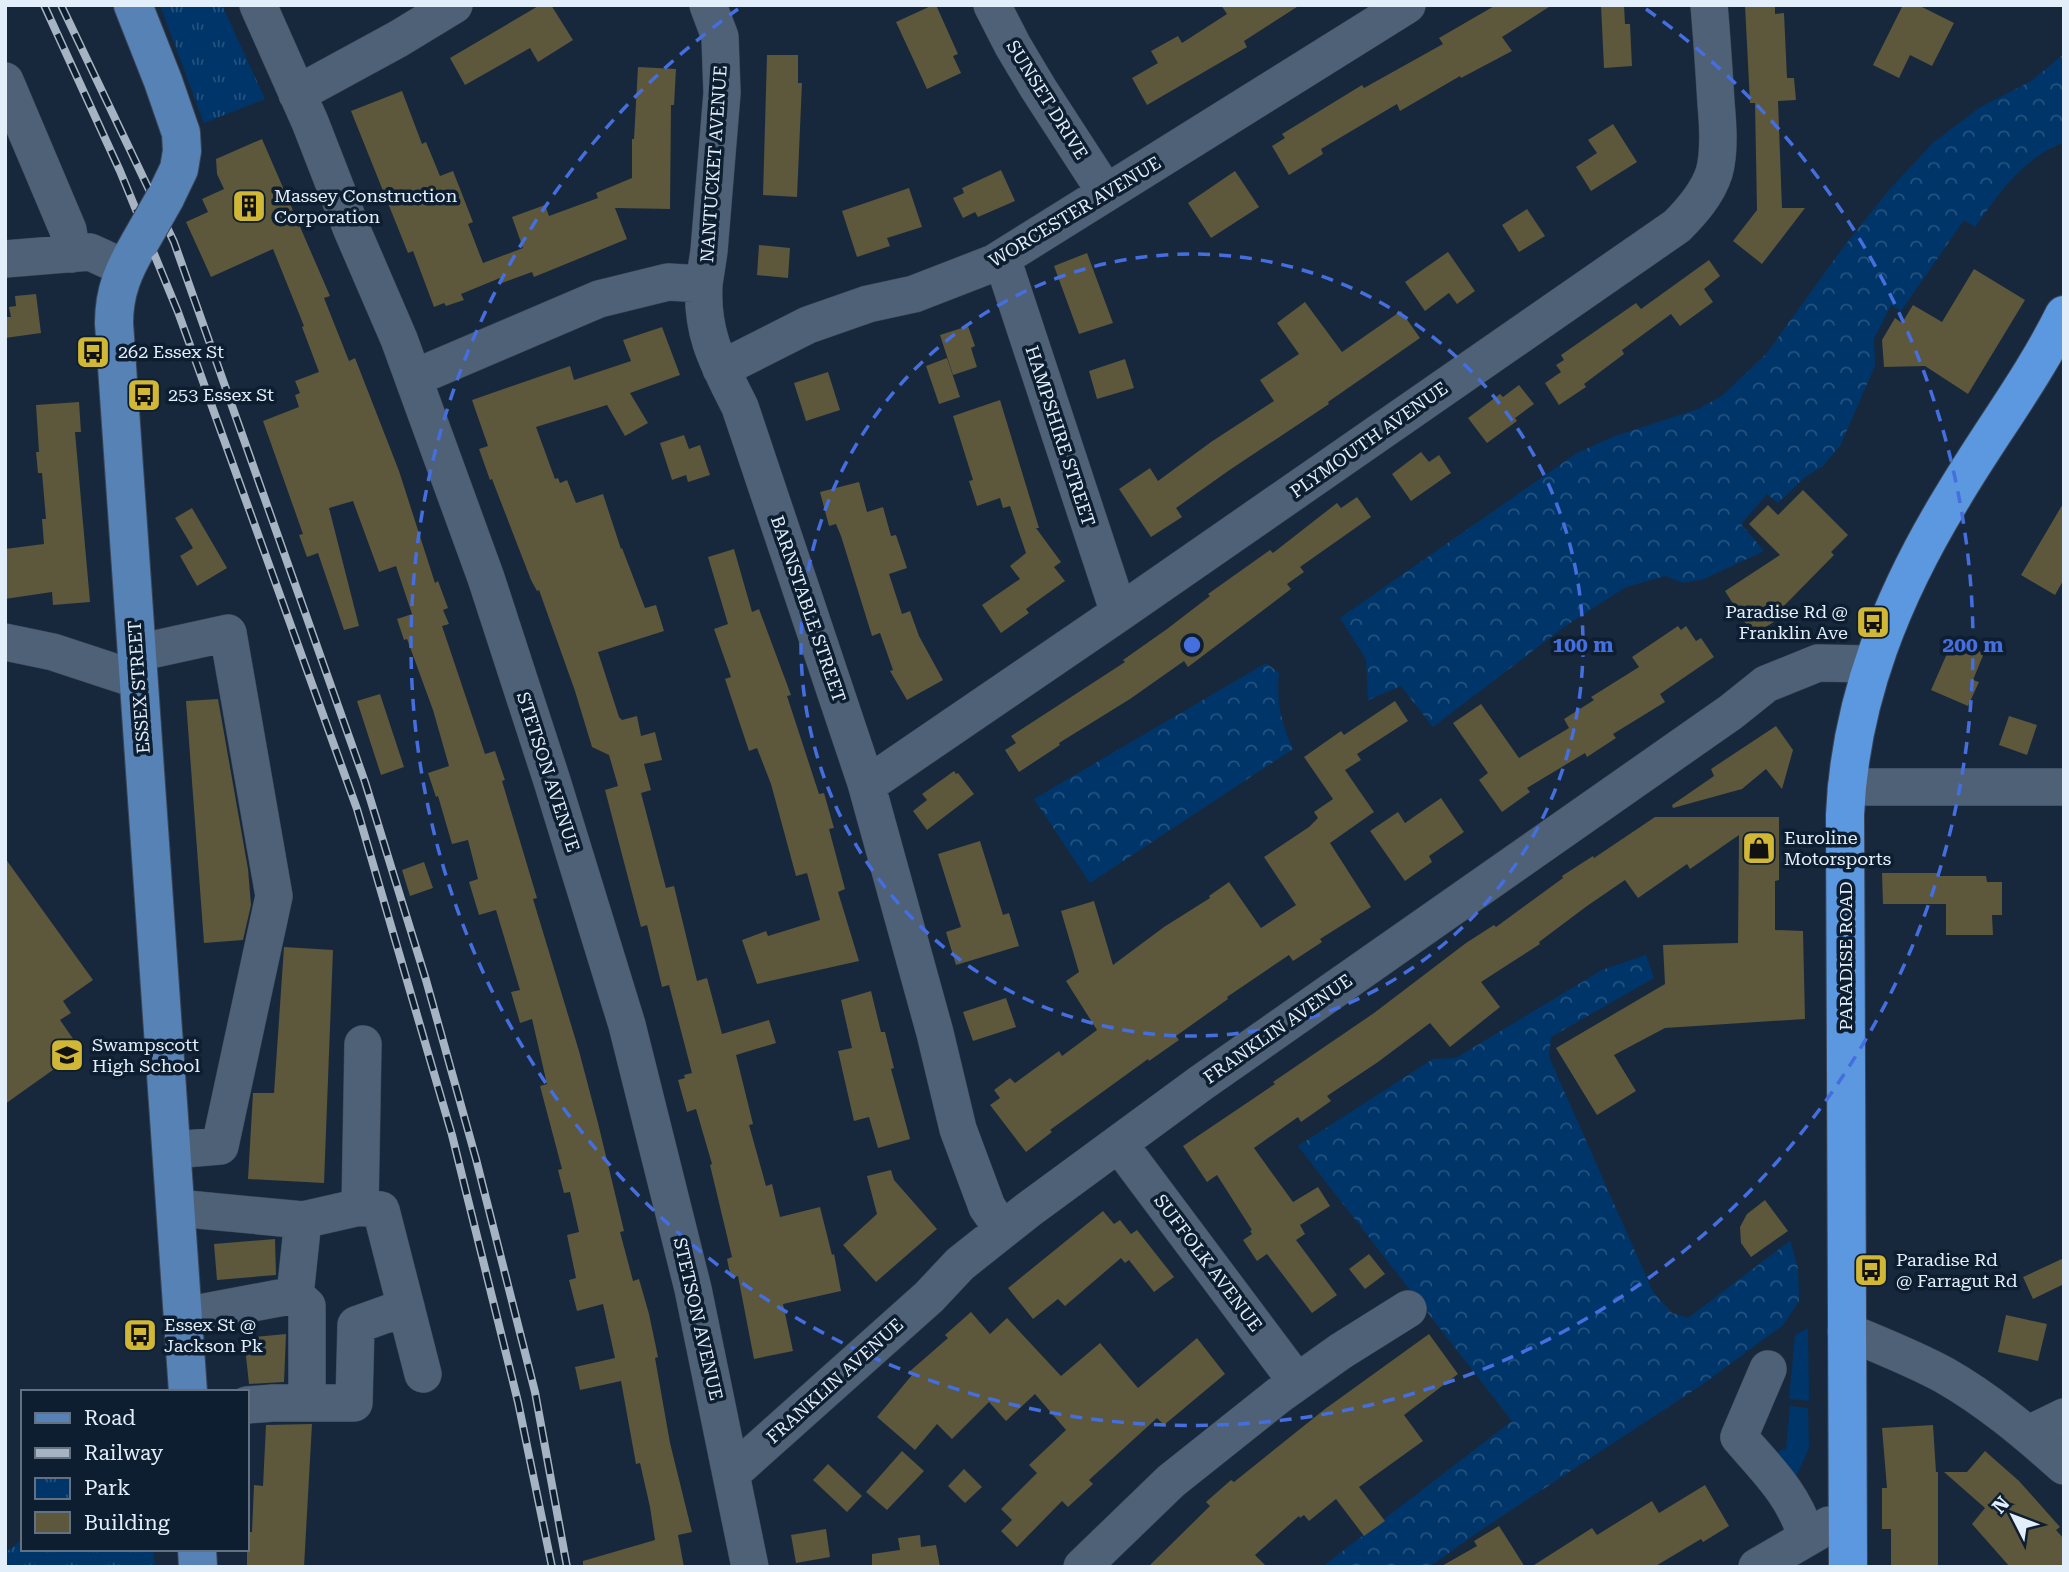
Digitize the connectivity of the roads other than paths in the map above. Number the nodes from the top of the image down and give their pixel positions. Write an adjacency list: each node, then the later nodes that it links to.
1 (133, 5): 12 (main road, ESSEX STREET, bridge)
2 (258, 5): 9 (street, STETSON AVENUE)
3 (454, 5): 9 (street)
4 (708, 5): 15 (street, NANTUCKET AVENUE)
5 (992, 5): 10 (street, SUNSET DRIVE)
6 (1406, 5): 10 (street, WORCESTER AVENUE)
7 (1709, 5): 19 (street, PLYMOUTH AVENUE)
8 (5, 81): 11 (street)
9 (297, 94): 18 (street, STETSON AVENUE)
10 (1106, 193): 13 (street, WORCESTER AVENUE)
11 (72, 254): 12 (street); 14 (street)
12 (132, 255): 22 (main road, ESSEX STREET)
13 (1002, 258): 17 (street, WORCESTER AVENUE); 19 (street, HAMPSHIRE STREET)
14 (5, 259)
15 (704, 284): 17 (street, BARNSTABLE STREET); 18 (street)
16 (2064, 315): 21 (highway, PARADISE ROAD)
17 (721, 369): 23 (street, BARNSTABLE STREET)
18 (414, 378): 47 (street, STETSON AVENUE)
19 (1119, 613): 23 (street, PLYMOUTH AVENUE)
20 (5, 642): 22 (street)
21 (1871, 664): 24 (highway, PARADISE ROAD); 27 (street, FRANKLIN AVENUE)
22 (138, 667): 28 (main road, ESSEX STREET); 28 (street)
23 (867, 785): 32 (street, BARNSTABLE STREET)
24 (1846, 787): 25 (street); 37 (highway, PARADISE ROAD)
25 (2064, 787)
26 (363, 1044): 29 (street)
27 (1119, 1144): 32 (street, FRANKLIN AVENUE); 40 (street, SUFFOLK AVENUE)
28 (173, 1150): 30 (main road, ESSEX STREET)
29 (360, 1207): 31 (street); 34 (street)
30 (177, 1208): 31 (street); 36 (main road, ESSEX STREET)
31 (303, 1220): 33 (street)
32 (1003, 1230): 47 (street, FRANKLIN AVENUE)
33 (295, 1295): 36 (street); 42 (street)
34 (406, 1307): 39 (street); 42 (street)
35 (1408, 1309): 40 (street)
36 (184, 1316): 41 (main road, ESSEX STREET)
37 (1846, 1331): 45 (street); 48 (highway, PARADISE ROAD)
38 (1768, 1368): 49 (street)
39 (423, 1374)
40 (1297, 1382): 51 (street)
41 (188, 1390)
42 (307, 1403): 43 (street)
43 (248, 1405)
44 (2064, 1417): 45 (street)
45 (2029, 1434): 46 (street)
46 (2064, 1466)
47 (731, 1474): 50 (street, STETSON AVENUE)
48 (1847, 1515): 49 (street); 53 (highway, PARADISE ROAD)
49 (1807, 1538): 52 (street)
50 (750, 1567)
51 (1082, 1567)
52 (1757, 1567)
53 (1848, 1567)

